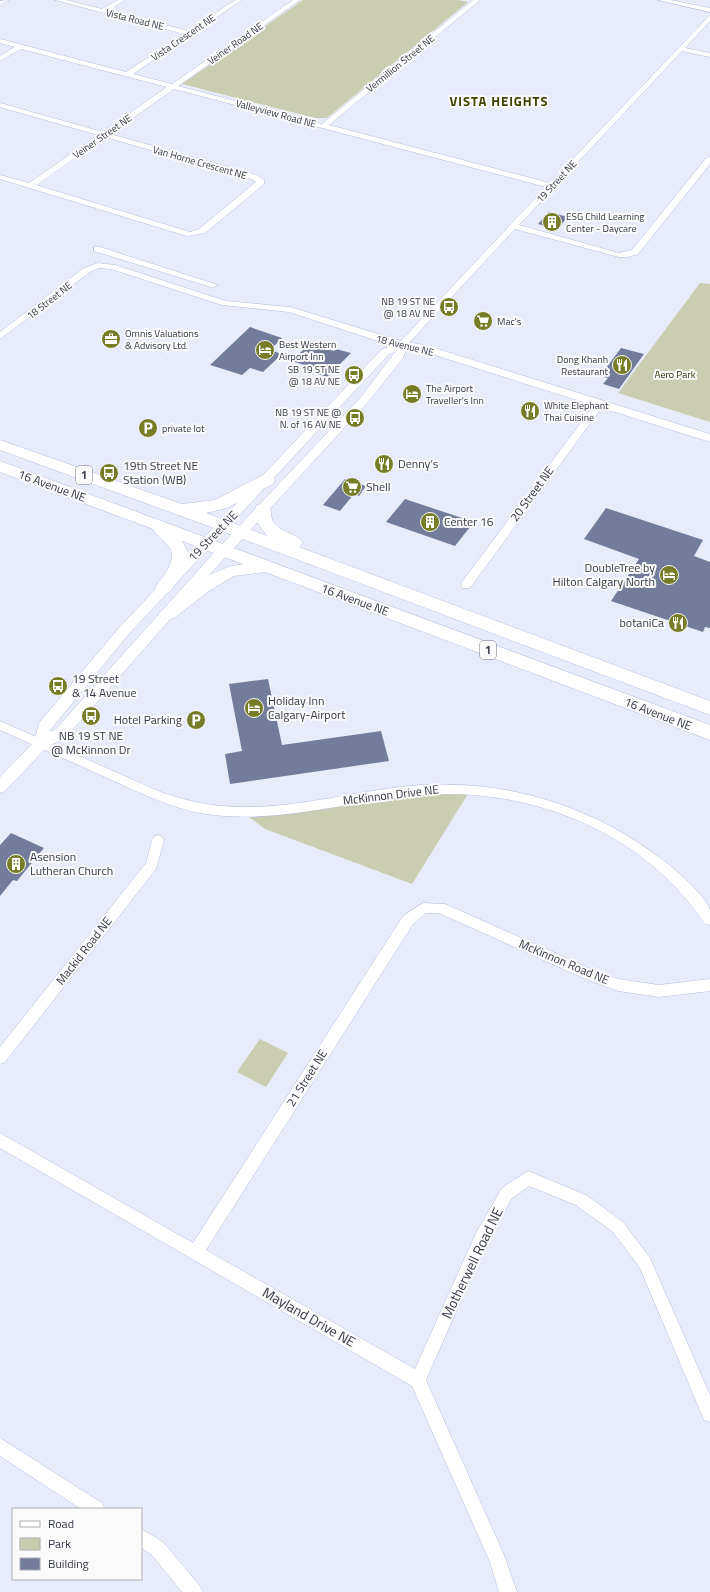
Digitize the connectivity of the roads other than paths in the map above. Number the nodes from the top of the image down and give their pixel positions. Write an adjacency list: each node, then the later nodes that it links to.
1 (6, 0): 8 (street)
2 (58, 0): 10 (street, Vista Road NE)
3 (122, 0): 10 (street)
4 (239, 0): 12 (street, Vista Crescent NE)
5 (297, 0): 19 (street, Veiner Road NE)
6 (477, 0): 21 (street, Vermillion Street NE)
7 (661, 0): 9 (street)
8 (0, 3)
9 (710, 10)
10 (104, 11): 12 (street, Vista Road NE)
11 (710, 17): 15 (street, 19 Street NE)
12 (190, 33): 18 (street, Vista Crescent NE)
13 (0, 41): 14 (street, Valleyview Road NE)
14 (21, 46): 17 (street); 18 (street, Valleyview Road NE)
15 (681, 49): 16 (street); 26 (street, 19 Street NE)
16 (710, 55)
17 (0, 59)
18 (128, 74): 19 (street, Valleyview Road NE)
19 (174, 86): 21 (street, Valleyview Road NE); 22 (street, Veiner Street NE)
20 (0, 105): 22 (street, Van Horne Crescent NE)
21 (324, 126): 26 (street, Valleyview Road NE)
22 (104, 135): 25 (street, Veiner Street NE); 25 (street, Van Horne Crescent NE)
23 (710, 159): 27 (street)
24 (0, 177): 25 (street, Van Horne Crescent NE)
25 (30, 186)
26 (551, 186): 27 (street, 19 Street NE)
27 (514, 226): 32 (street, 19 Street NE)
28 (97, 249): 30 (street)
29 (98, 265): 31 (street, 18 Street NE); 32 (street, 18 Avenue NE)
30 (214, 285)
31 (0, 336)
32 (403, 344): 33 (street, 18 Avenue NE); 37 (street, 19 Street NE); 39 (street, 19 Street NE)
33 (600, 403): 34 (street, 18 Avenue NE); 46 (street, 20 Street NE)
34 (710, 438)
35 (0, 445): 38 (highway, 16 Avenue NE / 1)
36 (0, 466): 40 (highway, 16 Avenue NE / 1)
37 (267, 480): 38 (highway); 41 (street, 19 Street NE)
38 (168, 505): 41 (highway, 16 Avenue NE / 1)
39 (263, 509): 42 (street, 19 Street NE); 48 (highway)
40 (158, 525): 43 (highway, 16 Avenue NE / 1); 47 (highway)
41 (223, 526): 42 (highway, 16 Avenue NE / 1); 43 (street, 19 Street NE)
42 (240, 533): 44 (street, 19 Street NE); 48 (highway, 16 Avenue NE / 1)
43 (206, 543): 44 (highway, 16 Avenue NE / 1); 47 (street, 19 Street NE)
44 (224, 550): 45 (highway, 16 Avenue NE / 1); 49 (street, 19 Street NE)
45 (265, 566): 49 (highway); 52 (highway, 16 Avenue NE / 1)
46 (466, 585)
47 (164, 588): 53 (street, 19 Street NE)
48 (436, 606): 50 (highway, 16 Avenue NE / 1)
49 (168, 614): 53 (street, 19 Street NE)
50 (710, 708)
51 (0, 725): 53 (street, McKinnon Drive NE)
52 (710, 733)
53 (41, 744): 54 (street, 19 Street NE); 57 (street, McKinnon Drive NE)
54 (0, 787)
55 (158, 840): 59 (street, Mackid Road NE)
56 (423, 908): 58 (street, McKinnon Road NE); 61 (street, 21 Street NE)
57 (710, 920)
58 (710, 985)
59 (0, 1058)
60 (0, 1140): 61 (street, Mayland Drive NE)
61 (196, 1251): 62 (street, Mayland Drive NE)
62 (418, 1380): 63 (street, Motherwell Road NE); 68 (street)
63 (710, 1414)
64 (0, 1446): 65 (street)
65 (94, 1508)
66 (142, 1539): 67 (street)
67 (194, 1592)
68 (508, 1592)

